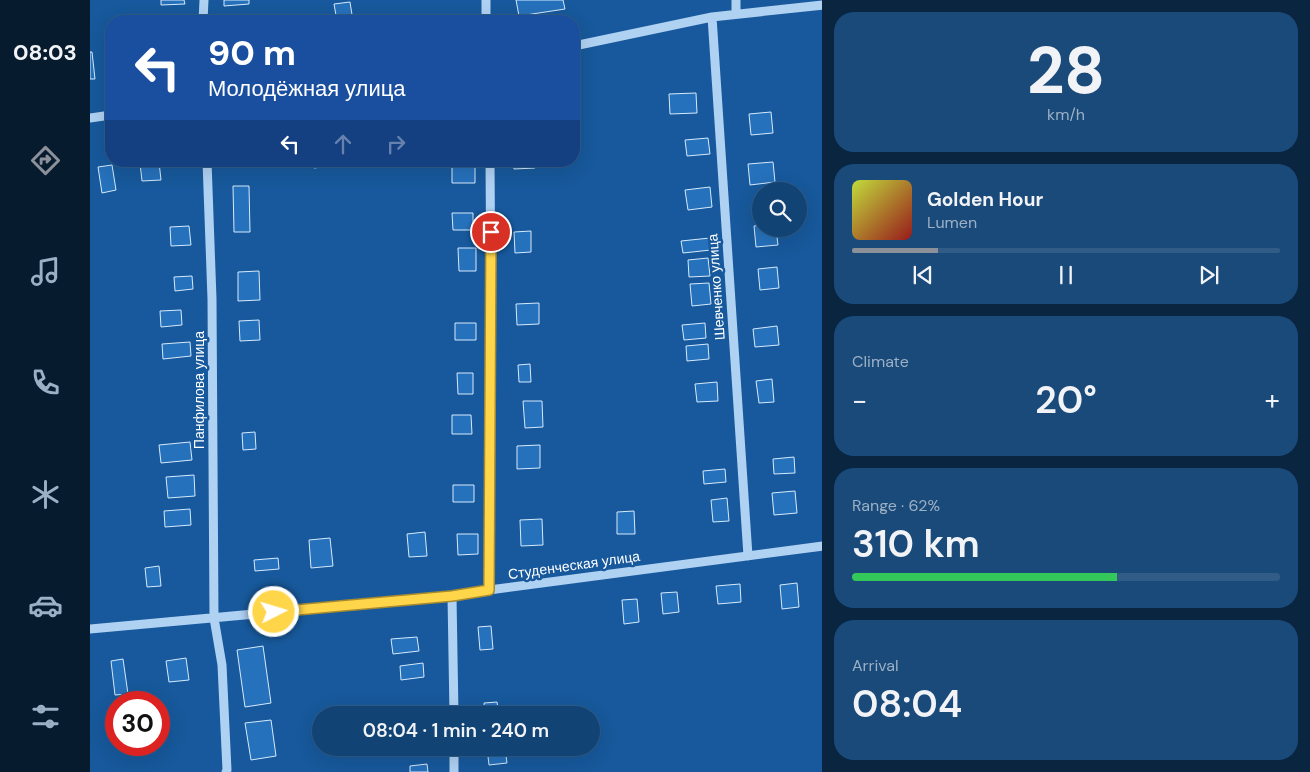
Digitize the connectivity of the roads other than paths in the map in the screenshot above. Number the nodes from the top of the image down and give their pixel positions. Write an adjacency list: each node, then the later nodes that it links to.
1 (204, 0): 6 (street)
2 (486, 0): 7 (street)
3 (736, 0): 5 (street)
4 (822, 5): 5 (street)
5 (736, 14): 8 (street)
6 (203, 15)
7 (486, 15)
8 (712, 17): 9 (street); 15 (street, Шевченко улица)
9 (580, 45)
10 (105, 116): 11 (street)
11 (90, 118)
12 (207, 167): 18 (street, Панфилова улица)
13 (490, 167): 16 (street)
14 (822, 546): 15 (street, Студенческая улица)
15 (748, 556): 16 (street, Студенческая улица)
16 (489, 590): 17 (street, Студенческая улица)
17 (452, 596): 18 (street, Студенческая улица); 20 (street)
18 (214, 618): 19 (street, Студенческая улица); 22 (street, Панфилова улица)
19 (90, 629)
20 (454, 706)
21 (454, 756): 23 (street)
22 (226, 772)
23 (454, 772)

